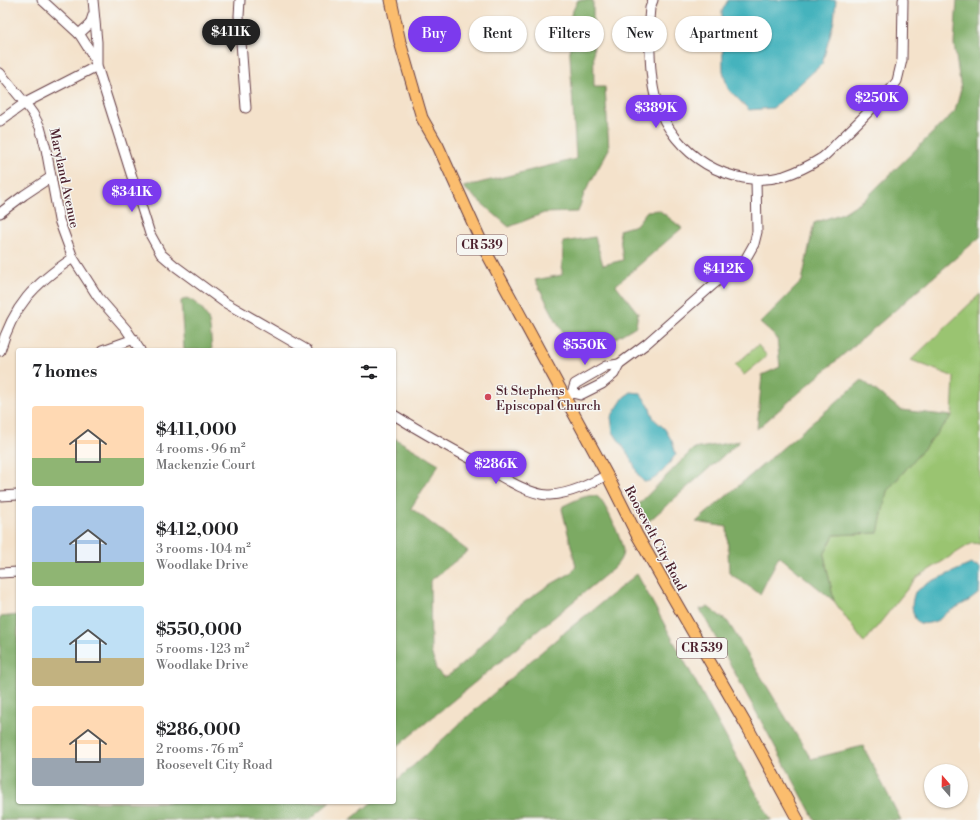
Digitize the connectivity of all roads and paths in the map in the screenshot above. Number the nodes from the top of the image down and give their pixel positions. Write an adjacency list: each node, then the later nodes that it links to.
1 (42, 0): 8 (street)
2 (93, 0): 7 (street)
3 (240, 0): 12 (street)
4 (391, 0): 24 (main road, CR 539)
5 (653, 0): 15 (street)
6 (903, 0): 15 (street)
7 (93, 10): 8 (street); 9 (street)
8 (79, 34): 9 (street)
9 (97, 66): 11 (street); 21 (street)
10 (0, 73): 11 (street, Maryland Avenue)
11 (25, 103): 13 (street); 14 (street, Maryland Avenue)
12 (246, 108)
13 (0, 121)
14 (51, 177): 16 (street); 17 (street, Maryland Avenue)
15 (756, 179): 23 (street)
16 (0, 213)
17 (73, 258): 18 (street, Maryland Avenue); 22 (street)
18 (134, 339): 19 (street); 20 (street, Maryland Avenue)
19 (109, 348)
20 (139, 348)
21 (303, 348)
22 (0, 351)
23 (619, 364): 24 (street); 24 (street)
24 (569, 395): 26 (main road, CR 539)
25 (396, 416): 26 (street)
26 (607, 475): 31 (main road, Roosevelt City Road / CR 539)
27 (16, 495): 28 (street)
28 (0, 496)
29 (16, 572): 30 (street)
30 (0, 573)
31 (798, 820)

